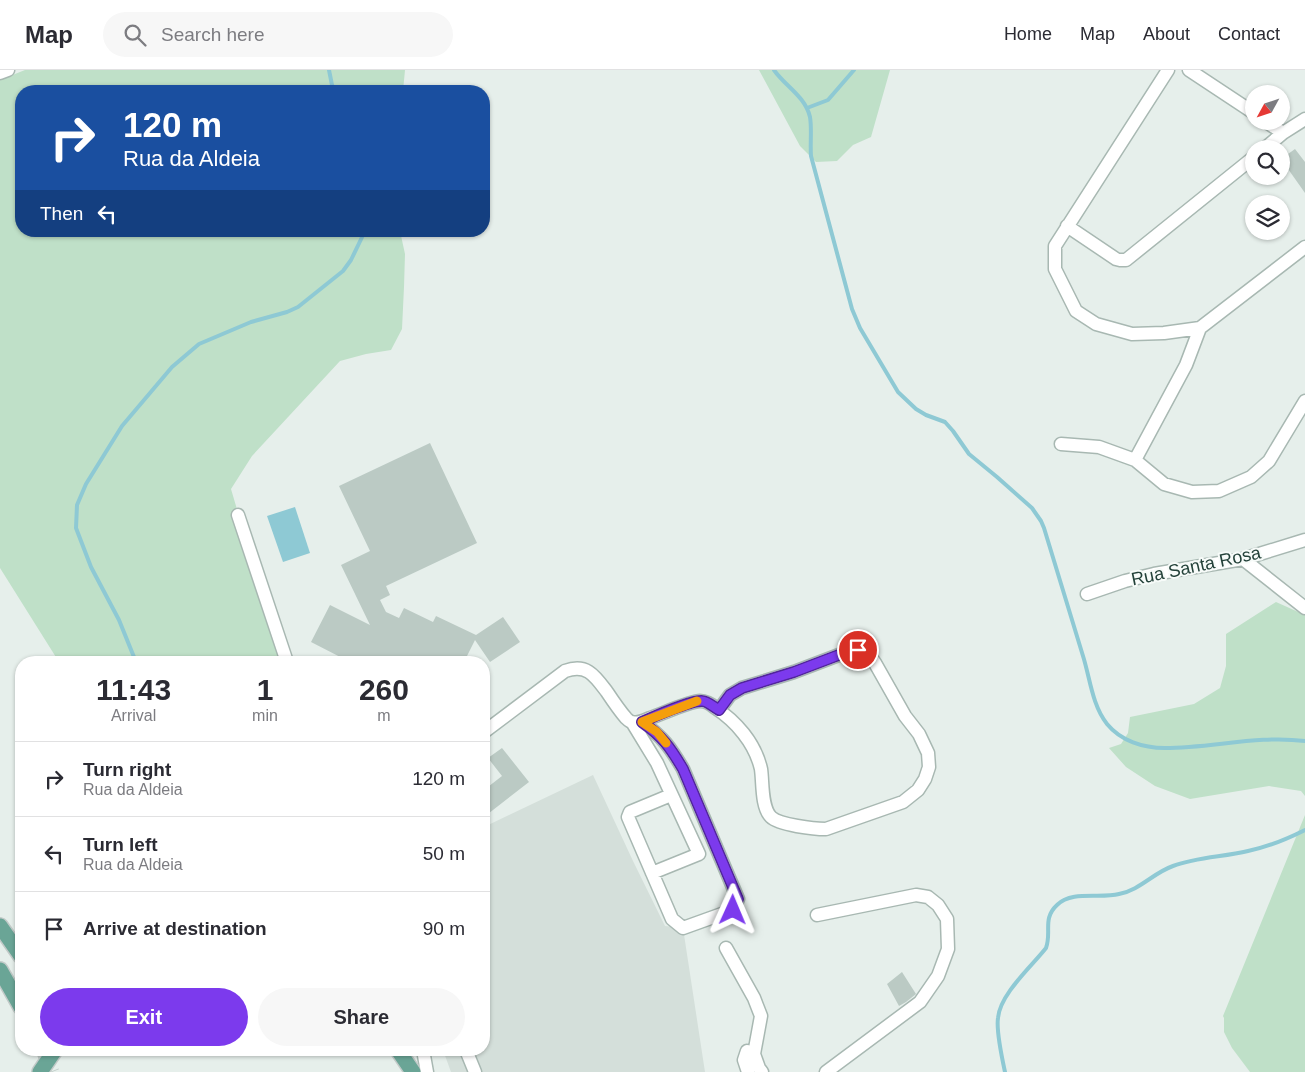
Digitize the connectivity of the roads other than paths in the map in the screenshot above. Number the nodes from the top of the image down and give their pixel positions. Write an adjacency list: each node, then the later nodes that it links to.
1 (8, 70): 4 (street)
2 (1168, 70): 11 (street)
3 (1189, 70): 5 (street)
4 (0, 73)
5 (1245, 108)
6 (1305, 120): 8 (street)
7 (1278, 130): 8 (street)
8 (1283, 133): 9 (street)
9 (1275, 140)
10 (1245, 164): 11 (street)
11 (1067, 226): 13 (street)
12 (1305, 247): 13 (street)
13 (1200, 328): 17 (street)
14 (1305, 401): 15 (street)
15 (1301, 413): 17 (street)
16 (1061, 444): 17 (street)
17 (1135, 460)
18 (238, 514): 23 (street)
19 (1305, 540): 20 (street, Rua Santa Rosa)
20 (1243, 559): 21 (street, Rua Santa Rosa); 22 (street)
21 (1087, 594)
22 (1305, 608)
23 (285, 656)
24 (719, 710): 24 (street); 25 (street)
25 (637, 722): 26 (street); 27 (street); 28 (street)
26 (490, 727)
27 (671, 794): 28 (street); 28 (street)
28 (652, 873)
29 (817, 915): 46 (street)
30 (0, 926): 31 (main road)
31 (15, 947)
32 (726, 948): 45 (street)
33 (0, 970): 34 (main road)
34 (15, 996)
35 (747, 1050): 44 (street)
36 (51, 1056): 40 (main road)
37 (402, 1056): 41 (main road)
38 (424, 1056): 42 (street)
39 (468, 1056): 43 (street)
40 (40, 1072)
41 (413, 1072)
42 (427, 1072)
43 (475, 1072)
44 (748, 1072)
45 (762, 1072)
46 (826, 1072)

